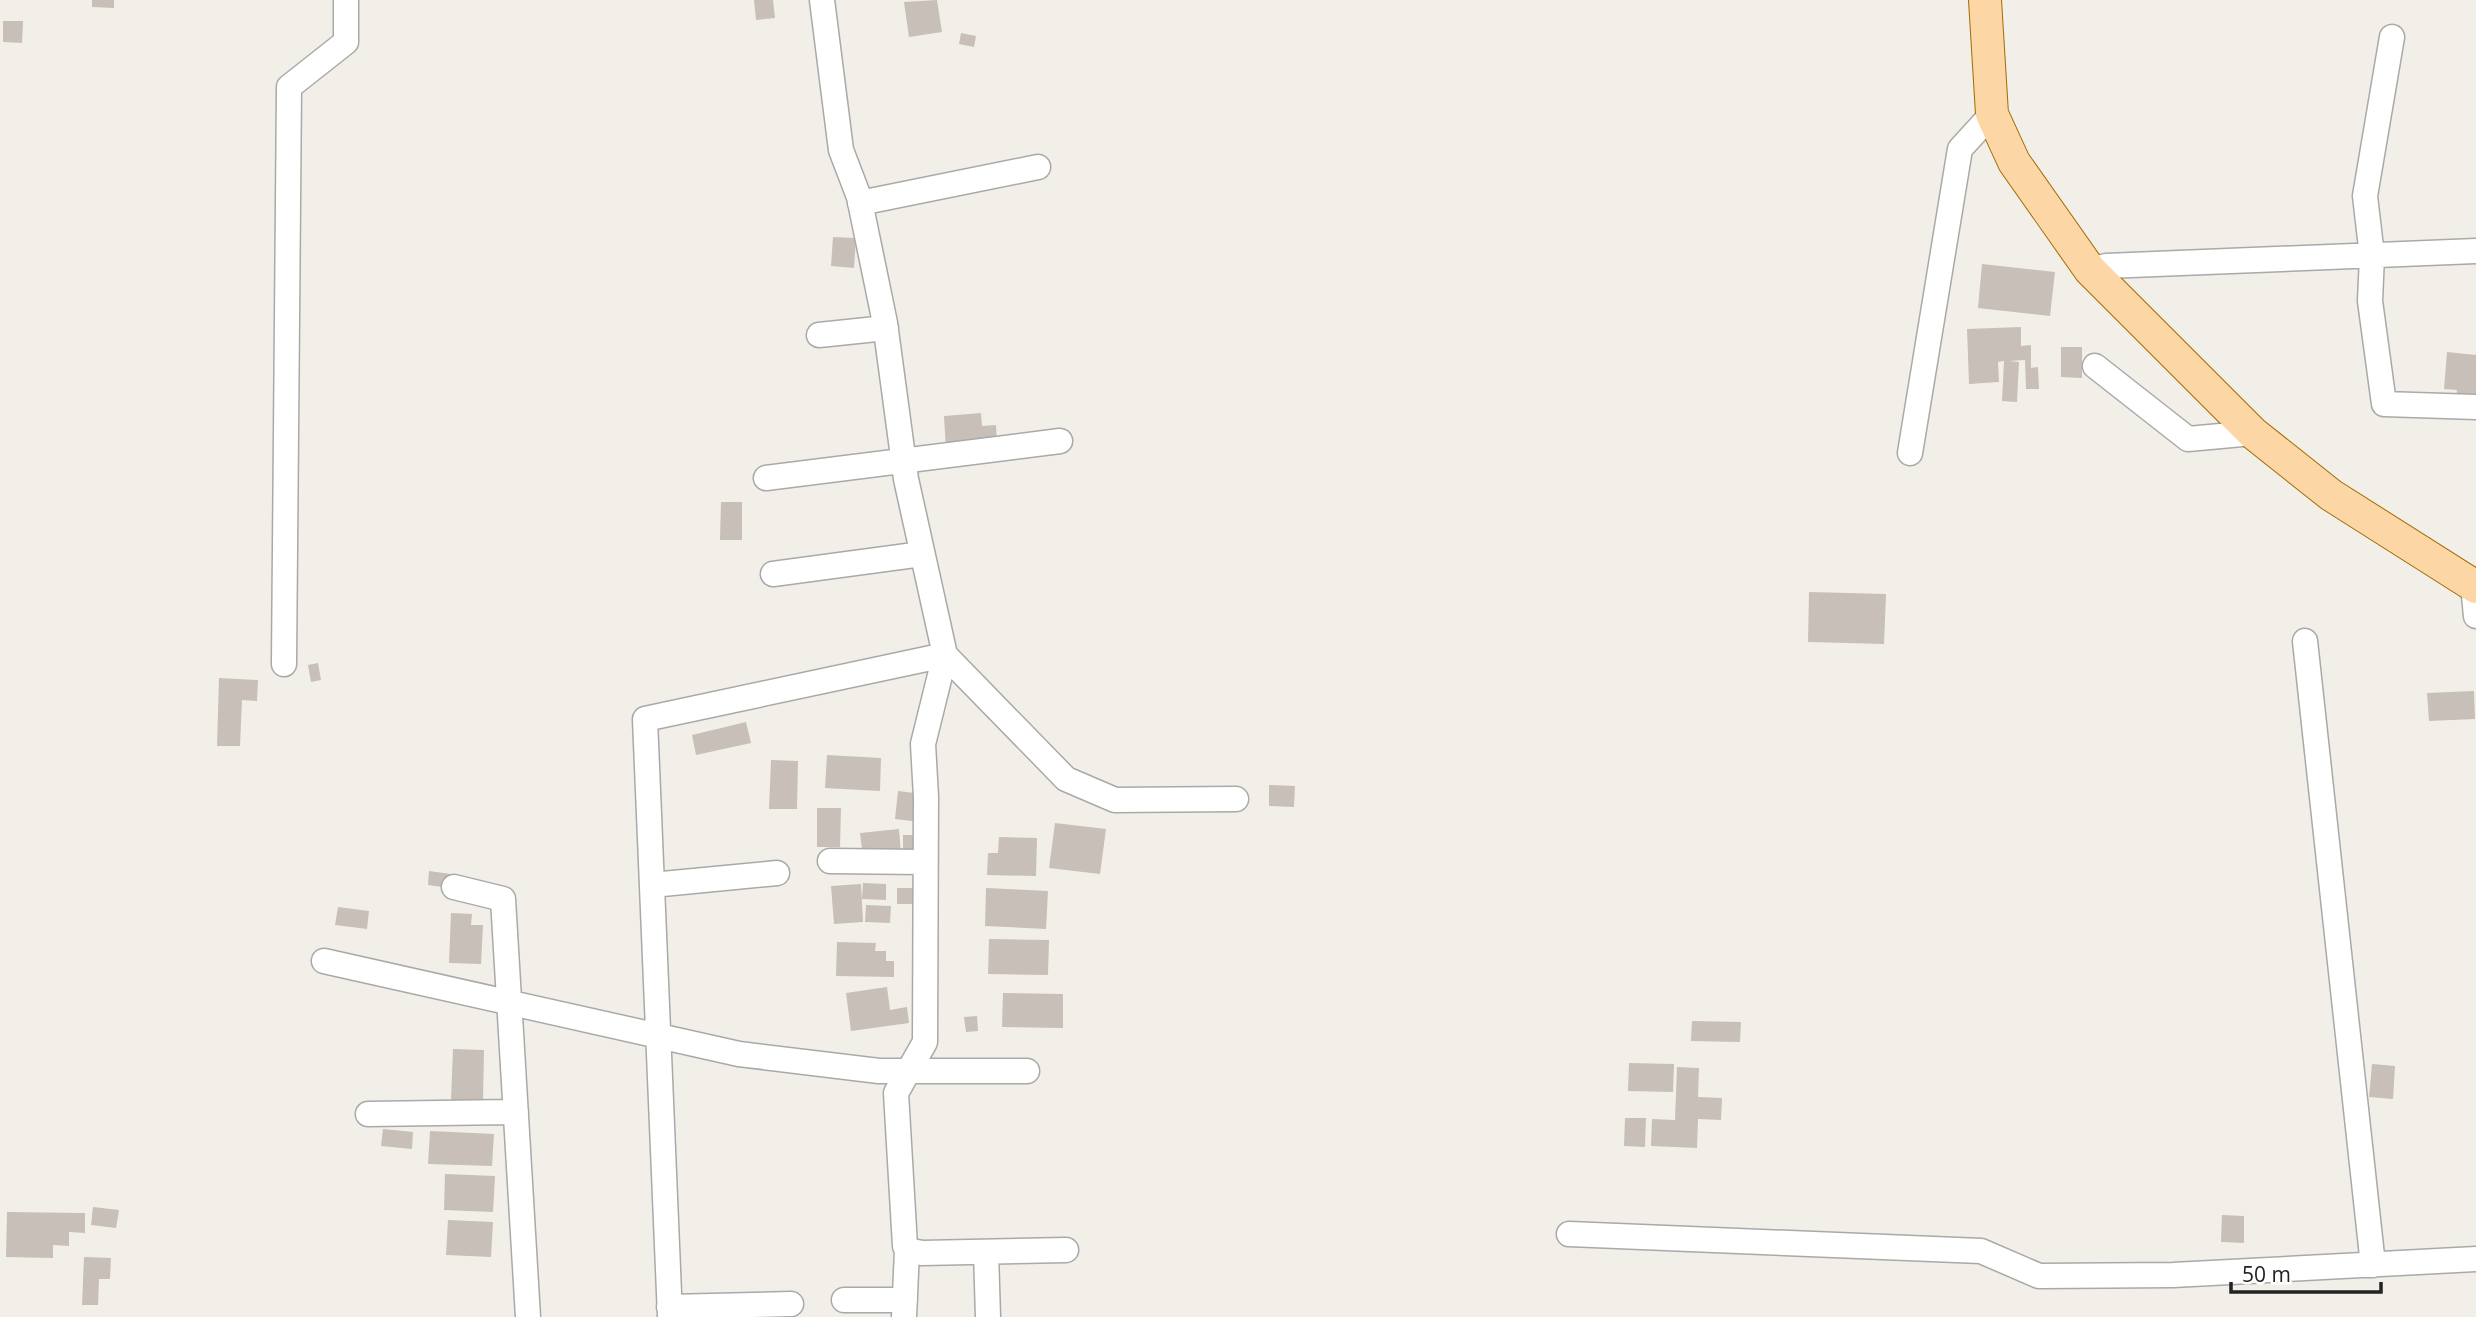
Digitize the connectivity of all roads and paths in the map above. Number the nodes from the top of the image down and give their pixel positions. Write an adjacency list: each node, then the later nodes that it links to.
1 (346, 0): 26 (street)
2 (822, 0): 7 (street)
3 (1985, 0): 5 (main road)
4 (2392, 37): 9 (street)
5 (1992, 114): 10 (main road); 17 (street)
6 (1038, 167): 7 (street)
7 (860, 203): 11 (street)
8 (2476, 251): 9 (street)
9 (2372, 256): 10 (street); 14 (street)
10 (2090, 270): 15 (main road)
11 (886, 328): 12 (street); 18 (street)
12 (819, 335)
13 (2095, 366): 15 (street)
14 (2476, 407)
15 (2253, 433): 22 (main road)
16 (1060, 441): 18 (street)
17 (1910, 453)
18 (904, 461): 19 (street); 20 (street)
19 (766, 478)
20 (922, 554): 21 (street); 25 (street)
21 (773, 574)
22 (2475, 586): 23 (street)
23 (2476, 616)
24 (2305, 642): 45 (street)
25 (944, 655): 27 (street); 29 (street); 31 (street)
26 (284, 664)
27 (1236, 799)
28 (831, 861): 29 (street)
29 (923, 862): 36 (street)
30 (777, 873): 31 (street)
31 (652, 885): 35 (street)
32 (454, 887): 34 (street)
33 (324, 961): 34 (street)
34 (510, 1002): 35 (street); 38 (street)
35 (658, 1035): 36 (street); 49 (street)
36 (910, 1069): 37 (street); 41 (street)
37 (1027, 1071)
38 (516, 1112): 39 (street); 50 (street)
39 (368, 1114)
40 (1569, 1234): 45 (street)
41 (907, 1250): 43 (street); 48 (street)
42 (1066, 1250): 43 (street)
43 (986, 1252): 51 (street)
44 (2476, 1259): 45 (street)
45 (2373, 1265)
46 (844, 1300): 48 (street)
47 (791, 1304): 49 (street)
48 (904, 1309)
49 (670, 1312)
50 (528, 1317)
51 (988, 1317)

